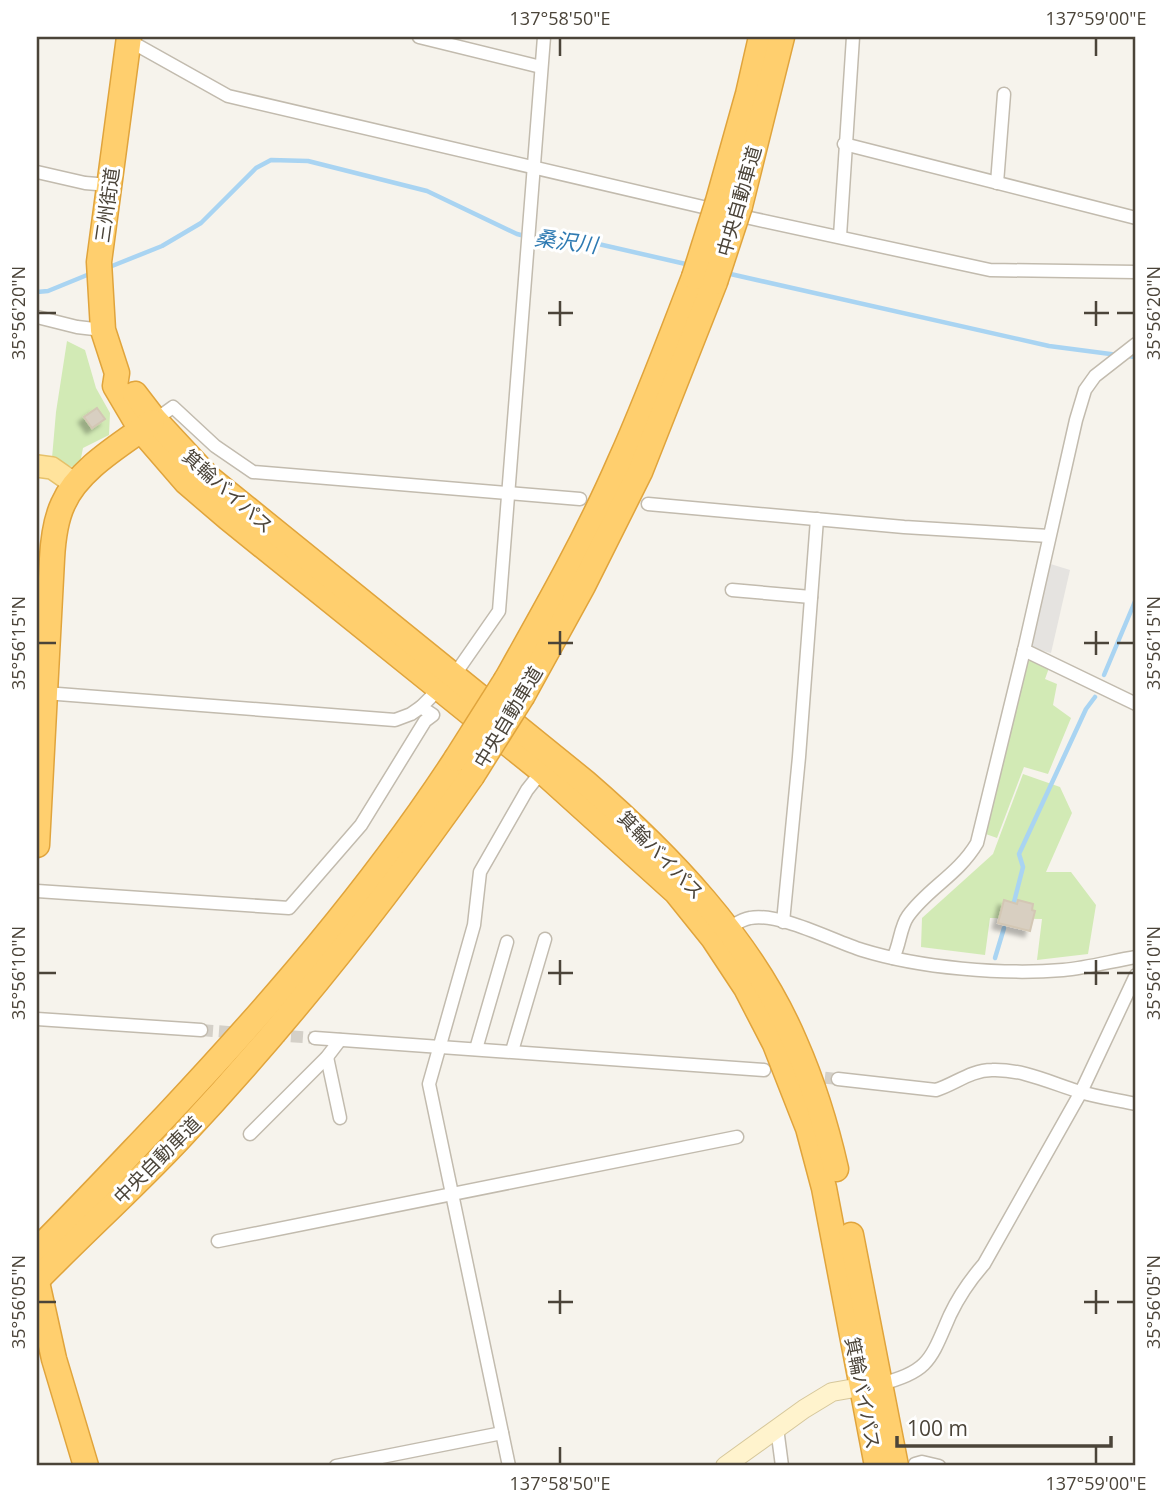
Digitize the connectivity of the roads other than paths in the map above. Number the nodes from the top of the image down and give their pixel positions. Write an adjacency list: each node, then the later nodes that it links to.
1 (419, 37): 7 (street)
2 (544, 37): 7 (street)
3 (761, 37): 14 (highway, 中央自動車道)
4 (782, 37): 14 (highway, 中央自動車道)
5 (853, 37): 9 (street)
6 (127, 38): 10 (street); 13 (highway, 三州街道)
7 (541, 67): 10 (street)
8 (1004, 94): 12 (street)
9 (845, 145): 12 (street); 16 (street)
10 (534, 167): 16 (street); 24 (street)
11 (37, 172): 13 (street)
12 (997, 183): 15 (street)
13 (109, 185): 19 (highway, 三州街道)
14 (729, 204): 64 (highway, 中央自動車道, bridge)
15 (1136, 218)
16 (840, 236): 17 (street)
17 (1136, 272)
18 (37, 317): 19 (street)
19 (103, 330): 21 (highway, 三州街道)
20 (1135, 345): 28 (street)
21 (148, 425): 23 (highway); 24 (street); 32 (highway, 箕輪バイパス)
22 (37, 466): 23 (main road)
23 (75, 484): 33 (highway)
24 (509, 492): 25 (street); 32 (street)
25 (580, 499)
26 (648, 504): 27 (street)
27 (817, 519): 28 (street); 30 (street)
28 (1049, 536): 31 (street)
29 (732, 590): 30 (street)
30 (811, 597): 40 (street)
31 (1024, 650): 34 (street); 45 (street)
32 (446, 683): 35 (street); 36 (highway, 箕輪バイパス); 41 (highway, 箕輪バイパス)
33 (45, 693): 35 (street); 37 (highway)
34 (1136, 704)
35 (421, 707): 39 (street)
36 (542, 771): 51 (street); 65 (highway, 箕輪バイパス)
37 (38, 801): 38 (highway)
38 (37, 845)
39 (37, 891)
40 (783, 922): 41 (street); 45 (street)
41 (727, 929): 65 (highway, 箕輪バイパス)
42 (545, 939): 53 (street)
43 (507, 942): 52 (street)
44 (1136, 957): 45 (street)
45 (893, 958)
46 (1136, 975): 57 (street)
47 (37, 1019): 48 (street)
48 (201, 1030)
49 (315, 1038): 50 (street)
50 (340, 1040): 51 (street); 54 (street)
51 (440, 1046): 52 (street); 62 (street)
52 (476, 1049): 53 (street)
53 (512, 1051): 55 (street)
54 (327, 1057): 59 (street); 60 (street)
55 (764, 1070)
56 (838, 1079): 57 (street)
57 (1081, 1092): 58 (street); 65 (street)
58 (1136, 1104)
59 (340, 1118)
60 (250, 1134)
61 (737, 1137): 62 (street)
62 (453, 1195): 63 (street); 67 (street)
63 (218, 1241)
64 (41, 1264): 69 (highway)
65 (870, 1385): 66 (street); 68 (highway, 箕輪バイパス); 74 (highway, 箕輪バイパス)
66 (777, 1428): 72 (street); 73 (street)
67 (502, 1433): 70 (street); 71 (street)
68 (906, 1465): 75 (street)
69 (86, 1466)
70 (335, 1466)
71 (509, 1466)
72 (725, 1466)
73 (782, 1466)
74 (877, 1466)
75 (939, 1466)

